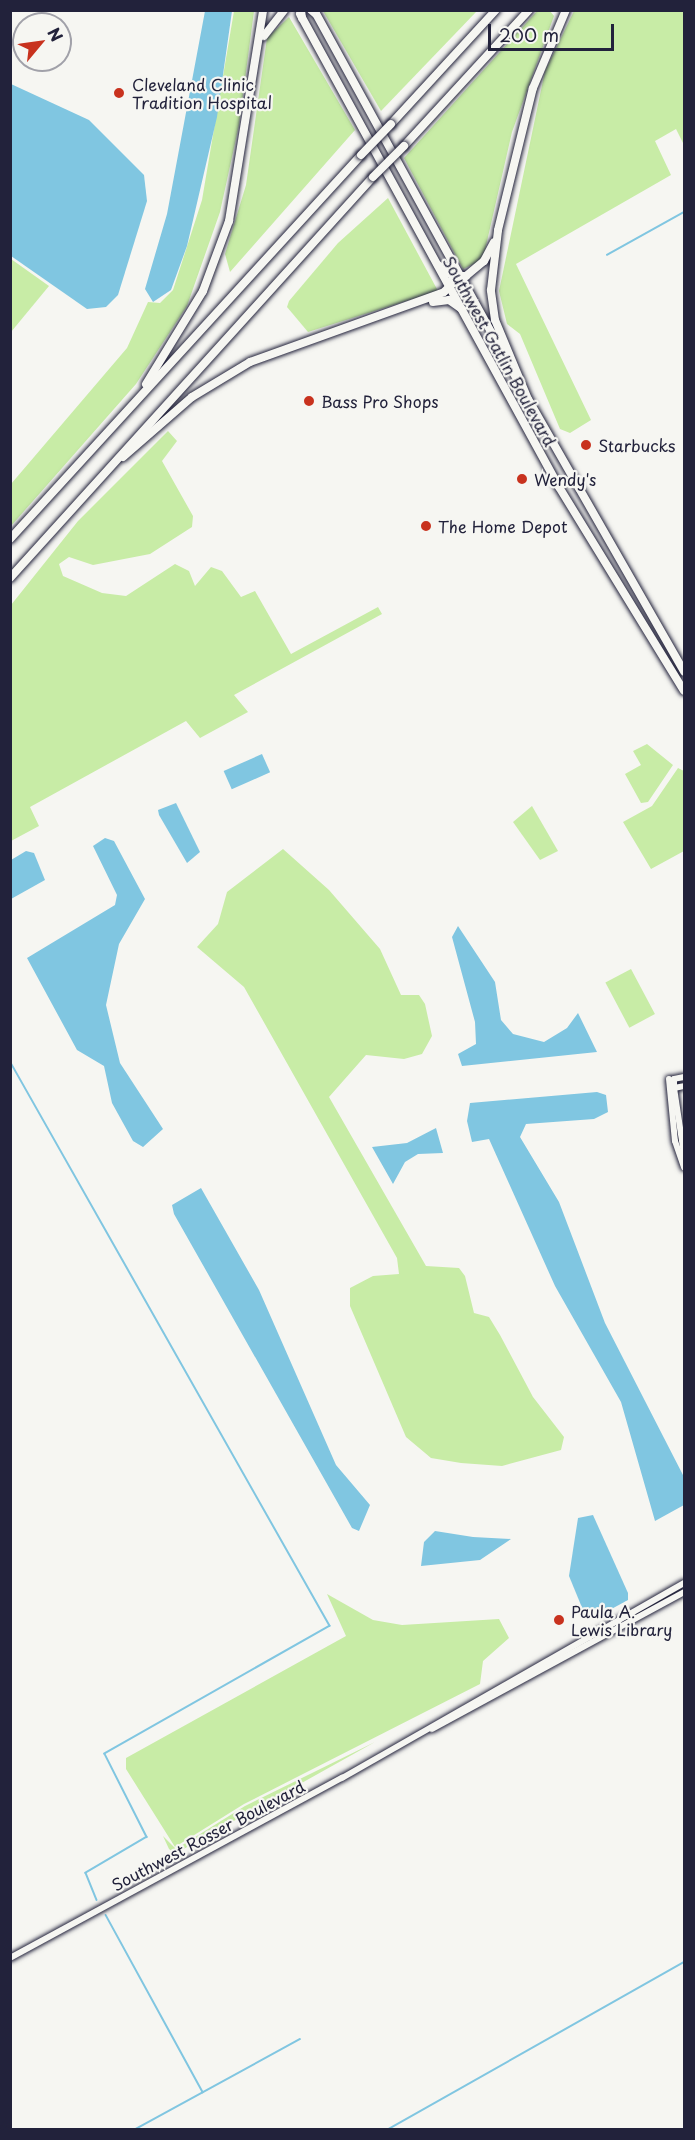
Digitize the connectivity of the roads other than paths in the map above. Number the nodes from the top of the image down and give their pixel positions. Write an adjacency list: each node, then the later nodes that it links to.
1 (263, 10): 8 (highway)
2 (284, 10): 8 (highway)
3 (496, 10): 17 (highway, bridge)
4 (529, 10): 18 (highway, bridge)
5 (566, 10): 9 (highway)
6 (314, 12): 10 (main road, Southwest Gatlin Boulevard)
7 (301, 13): 11 (main road, Southwest Gatlin Boulevard)
8 (261, 45): 17 (highway)
9 (498, 230): 12 (highway); 16 (highway)
10 (453, 264): 12 (highway)
11 (438, 265): 12 (highway); 13 (main road, Southwest Gatlin Boulevard)
12 (457, 277): 13 (highway); 16 (main road, Southwest Gatlin Boulevard)
13 (450, 288): 14 (highway); 15 (main road, Southwest Gatlin Boulevard)
14 (424, 302): 15 (highway); 18 (highway)
15 (462, 309): 22 (main road, Southwest Gatlin Boulevard)
16 (530, 404): 21 (main road, Southwest Gatlin Boulevard)
17 (90, 452): 19 (highway)
18 (108, 469): 20 (highway)
19 (10, 539)
20 (10, 578)
21 (684, 671)
22 (684, 691)
23 (684, 1077): 24 (street)
24 (672, 1079): 26 (street); 28 (street)
25 (684, 1086): 26 (street)
26 (674, 1088): 27 (street)
27 (684, 1154)
28 (684, 1167)
29 (684, 1583): 31 (street, Southwest Rosser Boulevard)
30 (684, 1592): 31 (street, Southwest Rosser Boulevard)
31 (418, 1736): 32 (street, Southwest Rosser Boulevard)
32 (10, 1958)

